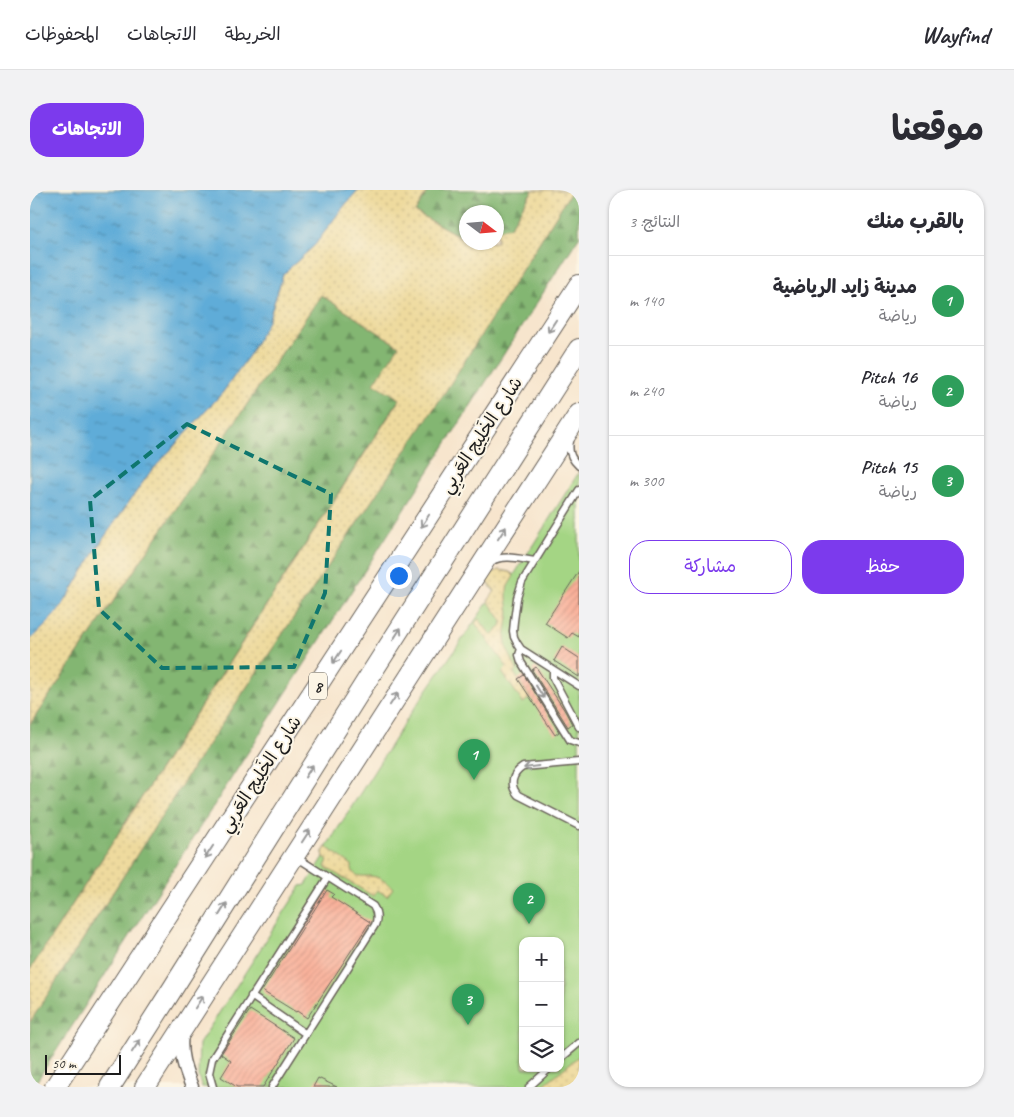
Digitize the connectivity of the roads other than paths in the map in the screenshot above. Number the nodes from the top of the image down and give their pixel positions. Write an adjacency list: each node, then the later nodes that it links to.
1 (579, 285): 26 (main road, شارع الخَلِيج العَربِي / 8, one-way to 26)
2 (579, 349): 4 (main road, شارع الخَلِيج العَربِي / 8)
3 (579, 369): 4 (main road)
4 (547, 399): 27 (main road, شارع الخَلِيج العَربِي / 8, one-way to 4)
5 (579, 414): 10 (main road, one-way to 5)
6 (579, 425): 7 (lane)
7 (579, 466)
8 (579, 490): 9 (lane)
9 (534, 561): 10 (lane); 11 (lane)
10 (458, 601): 18 (main road, one-way to 10)
11 (521, 649): 12 (lane); 15 (lane, one-way to 15)
12 (554, 670): 13 (lane); 14 (lane)
13 (579, 686)
14 (579, 727)
15 (579, 743)
16 (579, 762): 17 (lane, one-way to 17)
17 (579, 826)
18 (294, 856): 19 (lane); 21 (main road, one-way to 18)
19 (328, 877): 20 (lane); 22 (lane)
20 (251, 996): 22 (lane); 30 (lane)
21 (185, 1025): 28 (main road); 29 (street)
22 (306, 1034): 31 (lane)
23 (579, 1043): 24 (lane)
24 (564, 1056)
25 (546, 1072): 32 (lane)
26 (55, 1087)
27 (110, 1087)
28 (145, 1087)
29 (192, 1087)
30 (213, 1087)
31 (272, 1087)
32 (529, 1087)

